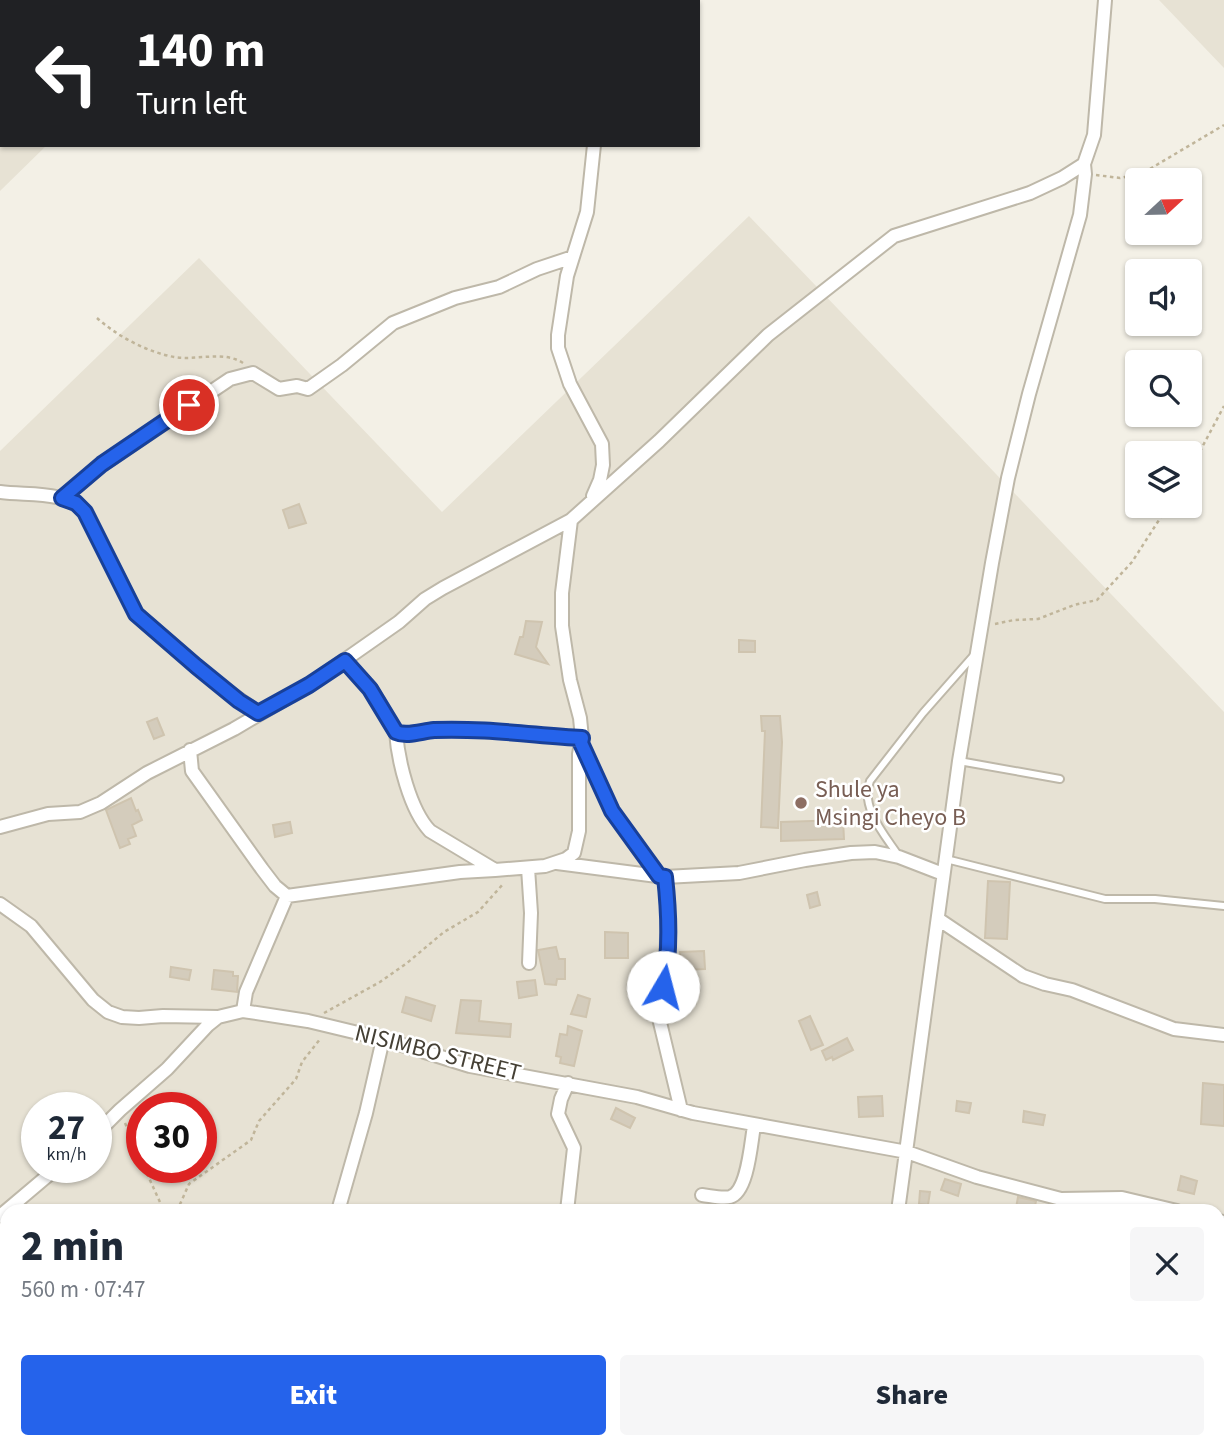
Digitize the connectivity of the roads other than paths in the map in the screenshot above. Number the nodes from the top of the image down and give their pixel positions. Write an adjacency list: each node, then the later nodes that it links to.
1 (1105, 0): 3 (street)
2 (594, 147): 4 (street)
3 (1084, 169): 7 (street); 9 (street)
4 (573, 257): 6 (street); 7 (street)
5 (0, 492): 6 (street)
6 (62, 498): 11 (street)
7 (590, 503): 8 (street)
8 (571, 520): 10 (street); 13 (street)
9 (977, 652): 15 (street); 18 (lane)
10 (345, 661): 11 (street); 12 (street)
11 (258, 713): 14 (street)
12 (396, 732): 13 (street); 22 (street)
13 (581, 741): 20 (street); 24 (street)
14 (190, 750): 17 (street); 25 (street)
15 (959, 761): 16 (lane); 19 (street)
16 (1060, 779)
17 (0, 827)
18 (899, 857): 23 (street); 24 (street)
19 (946, 859): 23 (street); 27 (lane)
20 (557, 863): 21 (street); 24 (street)
21 (528, 868): 22 (street); 29 (street)
22 (495, 870): 25 (street)
23 (943, 874): 28 (street)
24 (662, 877): 35 (street)
25 (287, 896): 30 (street)
26 (0, 905): 31 (street, NISIMBO STREET)
27 (1224, 906)
28 (938, 919): 32 (street); 38 (street)
29 (529, 963)
30 (243, 1012): 31 (street, NISIMBO STREET); 33 (street, NISIMBO STREET)
31 (218, 1017): 36 (street)
32 (1224, 1035)
33 (383, 1039): 34 (street, NISIMBO STREET); 42 (street)
34 (568, 1083): 35 (street, NISIMBO STREET); 43 (street)
35 (681, 1110): 37 (street, NISIMBO STREET)
36 (112, 1118)
37 (754, 1126): 38 (street, NISIMBO STREET); 40 (street)
38 (906, 1152): 44 (street); 45 (street, NISIMBO STREET)
39 (39, 1183): 41 (street)
40 (702, 1195)
41 (14, 1204)
42 (340, 1204)
43 (568, 1204)
44 (899, 1204)
45 (1057, 1204)
46 (1069, 1204): 47 (street, NISIMBO STREET)
47 (1147, 1204)

